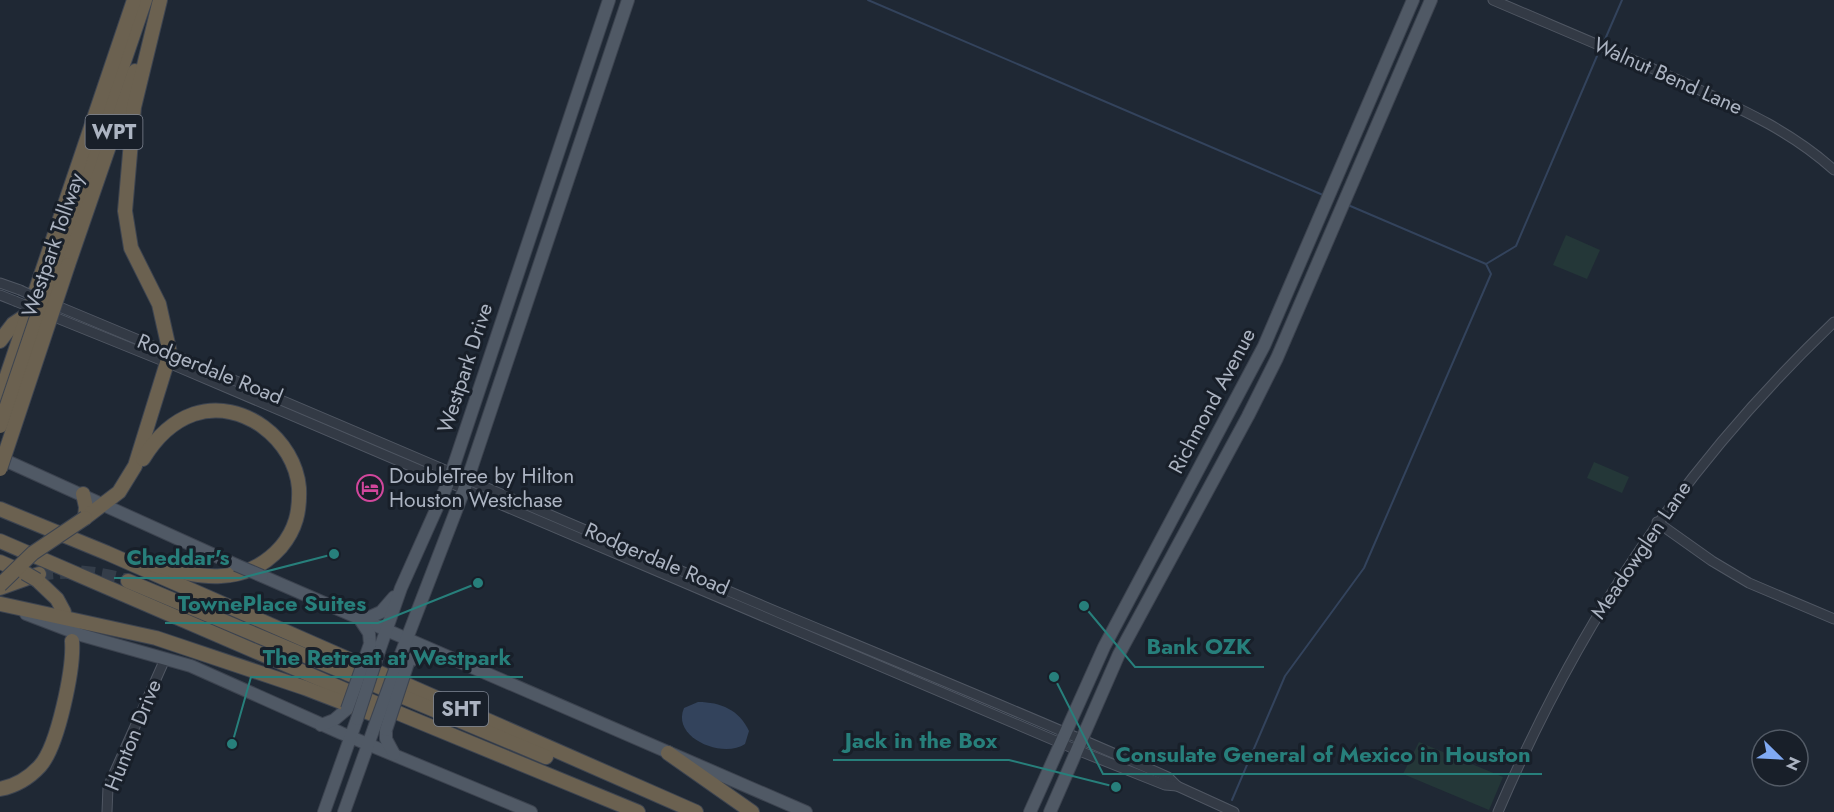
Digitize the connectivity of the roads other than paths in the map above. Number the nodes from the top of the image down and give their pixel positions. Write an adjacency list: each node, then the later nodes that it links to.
1 (134, 0): 17 (highway)
2 (145, 0): 12 (highway, Westpark Tollway / WPT)
3 (160, 0): 12 (highway, Westpark Tollway / WPT); 21 (highway)
4 (609, 0): 32 (main road, Westpark Drive)
5 (628, 0): 33 (main road, Westpark Drive)
6 (1413, 0): 9 (main road, Richmond Avenue)
7 (1431, 0): 10 (main road, Richmond Avenue)
8 (1492, 0): 11 (street, Walnut Bend Lane)
9 (1383, 69): 10 (main road); 13 (main road, Richmond Avenue)
10 (1399, 75): 14 (main road, Richmond Avenue)
11 (1834, 170)
12 (62, 263): 26 (highway, Westpark Tollway / WPT, bridge); 31 (highway, Westpark Tollway / WPT, bridge)
13 (1299, 263): 14 (main road); 20 (main road, Richmond Avenue)
14 (1315, 270): 22 (main road, Richmond Avenue)
15 (1, 284): 21 (street, Rodgerdale Road, bridge)
16 (0, 295): 17 (street, Rodgerdale Road, bridge)
17 (35, 313): 19 (highway); 21 (street, Rodgerdale Road); 24 (highway)
18 (1834, 322): 40 (street, Meadowglen Lane)
19 (0, 341)
20 (1264, 346): 22 (main road); 27 (main road, Richmond Avenue)
21 (169, 358): 23 (street, Rodgerdale Road); 25 (street, Rodgerdale Road); 30 (highway)
22 (1277, 358): 29 (main road, Richmond Avenue)
23 (272, 395): 25 (street); 32 (street, Rodgerdale Road)
24 (0, 396)
25 (267, 405): 34 (street, Rodgerdale Road)
26 (0, 426)
27 (1206, 456): 29 (main road); 44 (main road, Richmond Avenue)
28 (0, 458): 36 (main road)
29 (1222, 464): 46 (main road, Richmond Avenue)
30 (135, 466): 37 (highway); 45 (highway)
31 (0, 470)
32 (452, 471): 33 (street, Rodgerdale Road); 34 (main road, Westpark Drive)
33 (468, 478): 35 (main road, Westpark Drive); 41 (street, Rodgerdale Road)
34 (448, 483): 35 (street, Rodgerdale Road); 53 (main road, Westpark Drive)
35 (464, 490): 43 (street, Rodgerdale Road); 61 (main road, Westpark Drive)
36 (83, 494): 37 (main road); 39 (highway)
37 (104, 504): 39 (highway); 58 (main road, bridge)
38 (0, 509): 45 (highway, SHT)
39 (88, 515): 52 (highway, bridge)
40 (1657, 522): 57 (street); 95 (street, Meadowglen Lane)
41 (590, 530): 43 (street); 48 (street, Rodgerdale Road)
42 (0, 541): 73 (highway, SHT)
43 (585, 541): 50 (street, Rodgerdale Road)
44 (1155, 552): 46 (main road); 64 (main road, Richmond Avenue)
45 (107, 553): 83 (highway, SHT)
46 (1169, 559): 67 (main road, Richmond Avenue)
47 (0, 562): 49 (highway)
48 (680, 569): 50 (street); 56 (street, Rodgerdale Road)
49 (34, 576): 52 (highway); 55 (highway)
50 (676, 579): 59 (street, Rodgerdale Road)
51 (128, 581): 83 (highway)
52 (0, 587)
53 (401, 588): 58 (main road); 60 (main road, Westpark Drive)
54 (1, 603): 69 (main road); 73 (highway)
55 (64, 612)
56 (779, 612): 59 (street); 63 (street, Rodgerdale Road)
57 (1834, 619)
58 (361, 621): 60 (main road); 65 (main road)
59 (775, 622): 68 (street, Rodgerdale Road)
60 (386, 632): 61 (main road); 65 (main road, Westpark Drive)
61 (406, 640): 66 (main road); 70 (main road, Westpark Drive)
62 (72, 641): 82 (highway)
63 (861, 646): 68 (street); 71 (street, Rodgerdale Road)
64 (1104, 646): 67 (main road); 77 (main road, Richmond Avenue)
65 (374, 647): 74 (main road, bridge); 76 (main road, Westpark Drive, bridge)
66 (436, 654): 70 (main road); 80 (main road)
67 (1119, 654): 79 (main road, Richmond Avenue)
68 (856, 656): 72 (street, Rodgerdale Road)
69 (165, 659): 74 (main road); 84 (street, Hunton Drive)
70 (404, 661): 75 (main road, Westpark Drive, bridge)
71 (973, 691): 72 (street); 77 (street, Rodgerdale Road)
72 (964, 702): 77 (street, Rodgerdale Road)
73 (399, 714): 88 (highway, SHT)
74 (321, 725): 76 (main road)
75 (380, 729): 78 (main road, Westpark Drive); 81 (main road)
76 (350, 738): 78 (main road); 85 (main road, Westpark Drive)
77 (1064, 738): 79 (street, Rodgerdale Road); 92 (main road, Richmond Avenue)
78 (368, 744): 81 (main road); 86 (main road, Westpark Drive)
79 (1079, 744): 93 (main road, Richmond Avenue); 94 (street, Rodgerdale Road)
80 (669, 753): 90 (highway); 91 (main road)
81 (394, 754): 87 (main road)
82 (0, 789)
83 (669, 800): 89 (highway, SHT)
84 (107, 812)
85 (324, 812)
86 (344, 812)
87 (531, 812)
88 (638, 812)
89 (696, 812)
90 (752, 812)
91 (806, 812)
92 (1030, 812)
93 (1050, 812)
94 (1234, 812)
95 (1498, 812)

